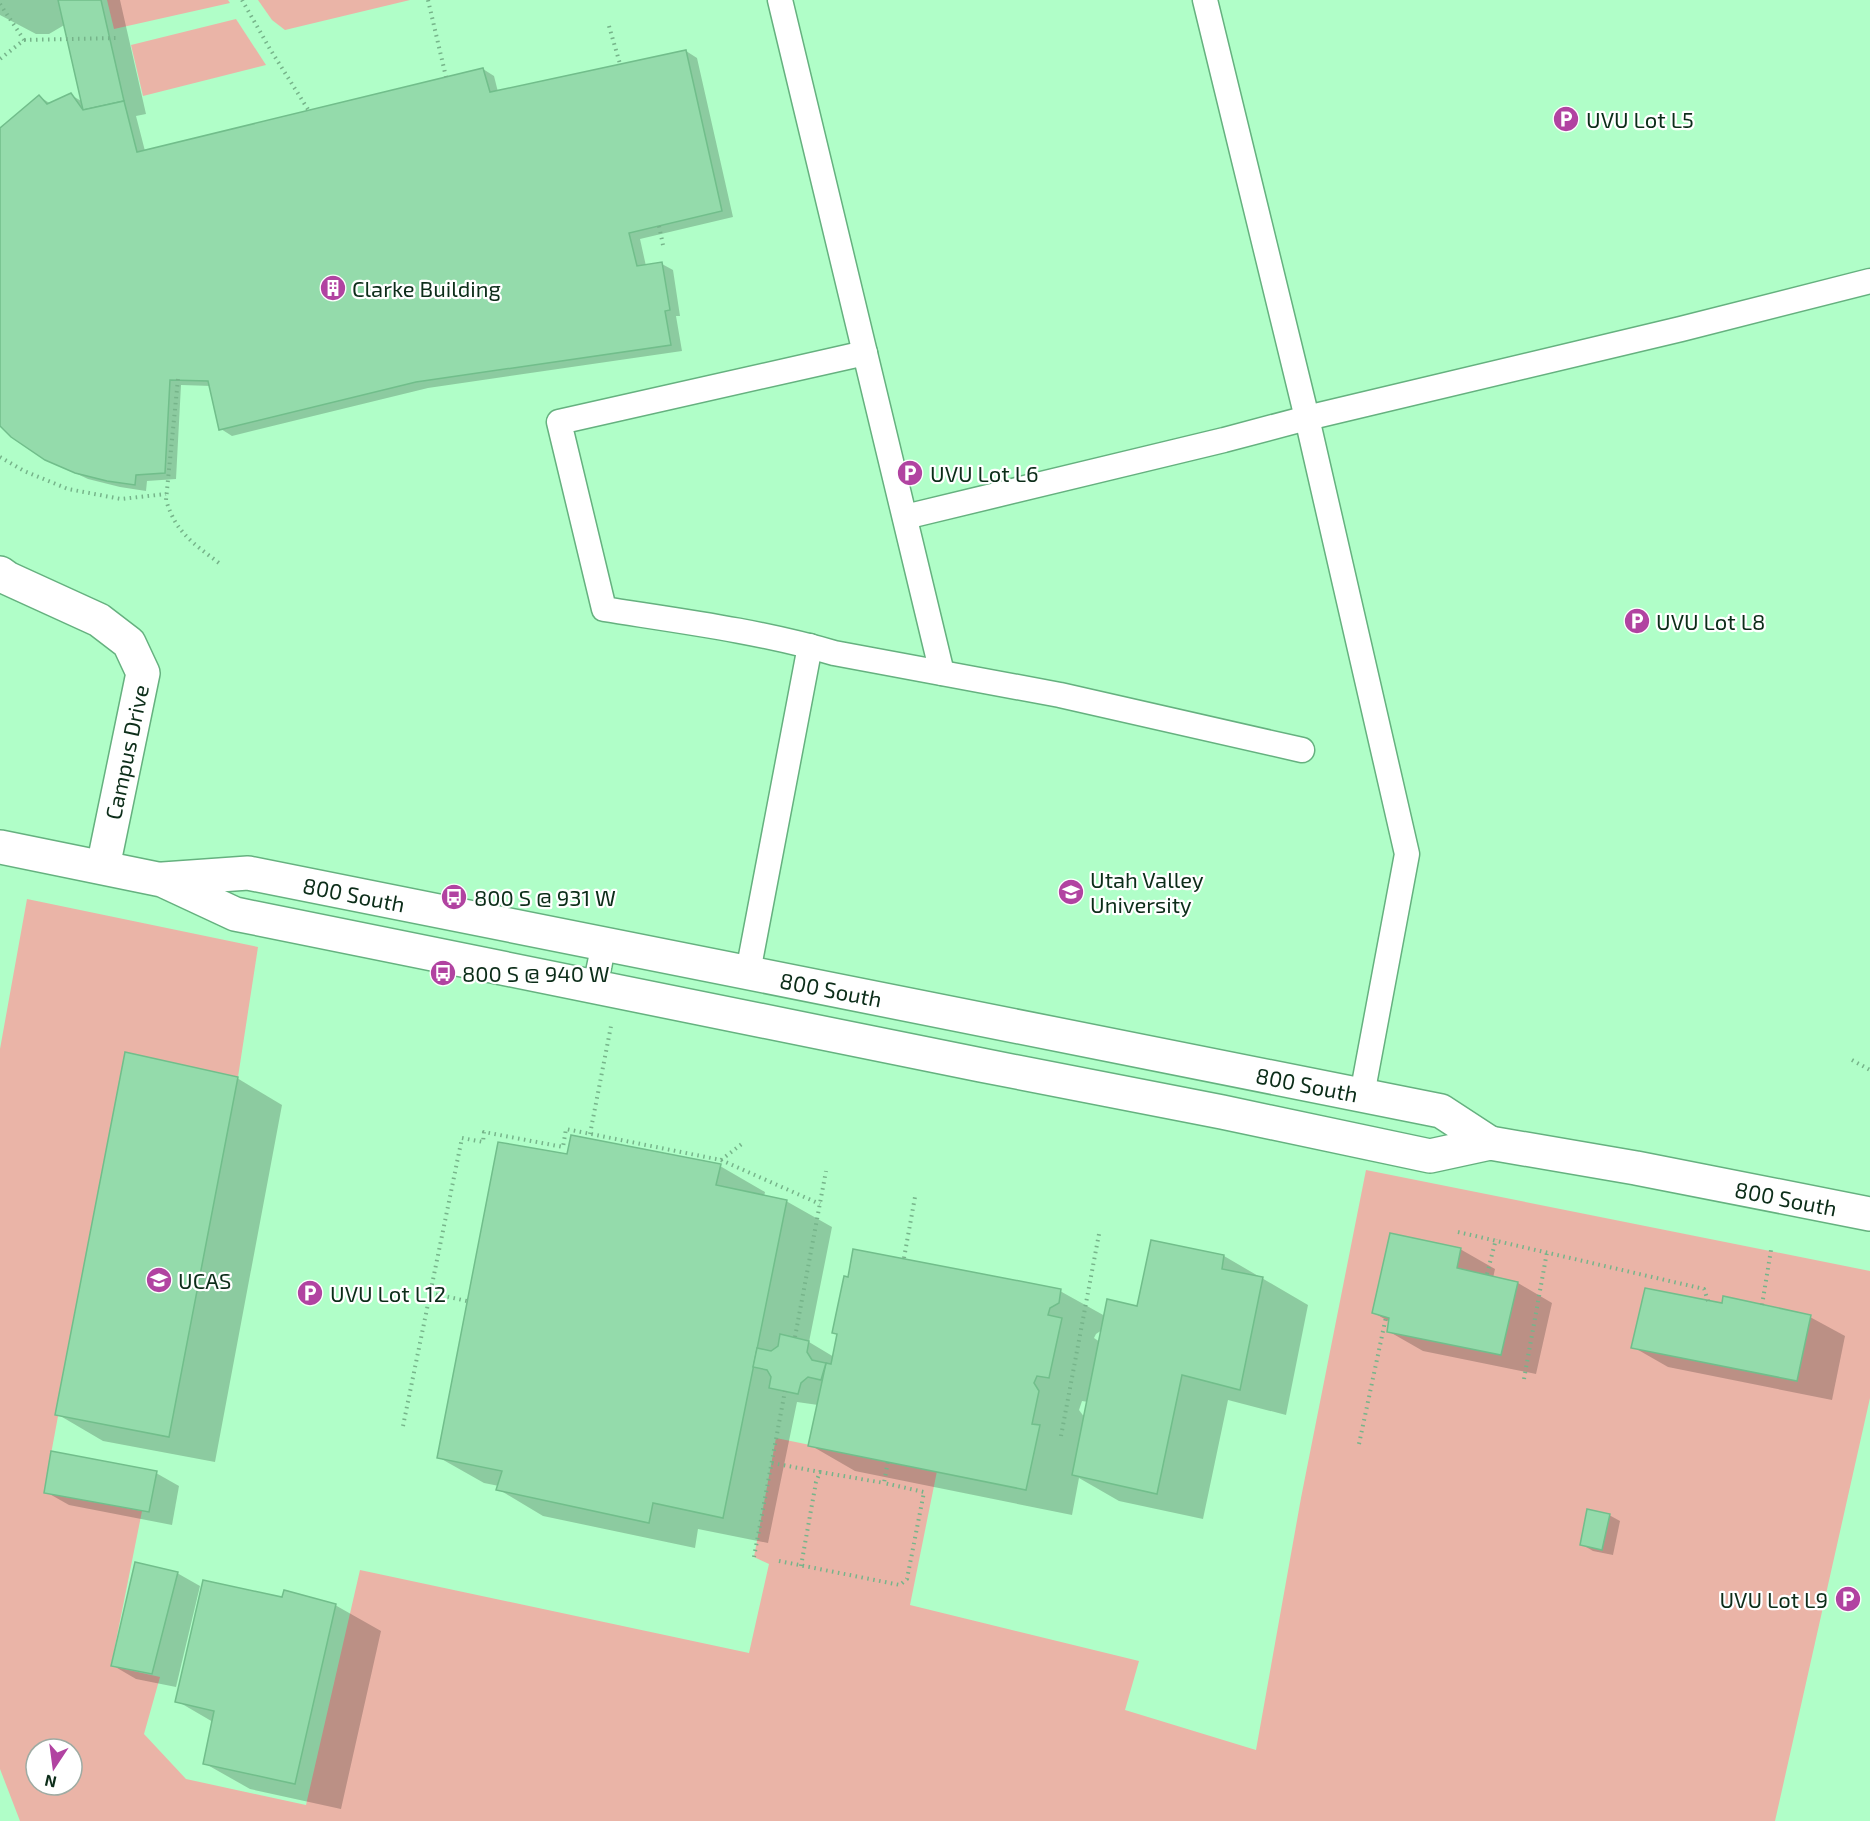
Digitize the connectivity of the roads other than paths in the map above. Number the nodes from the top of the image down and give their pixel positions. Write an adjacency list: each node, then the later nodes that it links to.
1 (780, 0): 4 (lane)
2 (1205, 0): 5 (lane)
3 (1870, 281): 5 (lane)
4 (865, 353): 6 (lane); 8 (lane)
5 (1307, 418): 6 (lane); 17 (lane)
6 (905, 517): 9 (lane)
7 (0, 573): 12 (street, Campus Drive)
8 (810, 646): 9 (lane); 15 (lane)
9 (942, 673): 10 (lane)
10 (1302, 750)
11 (0, 847): 12 (street, 800 South)
12 (102, 867): 13 (street, 800 South)
13 (162, 879): 14 (street, 800 South); 16 (street, 800 South)
14 (604, 943): 15 (street, 800 South); 16 (lane)
15 (748, 972): 17 (street, 800 South)
16 (595, 987): 18 (street, 800 South)
17 (1362, 1095): 18 (street); 19 (street, 800 South)
18 (1222, 1112): 19 (street, 800 South)
19 (1490, 1143): 20 (street, 800 South)
20 (1870, 1214)

